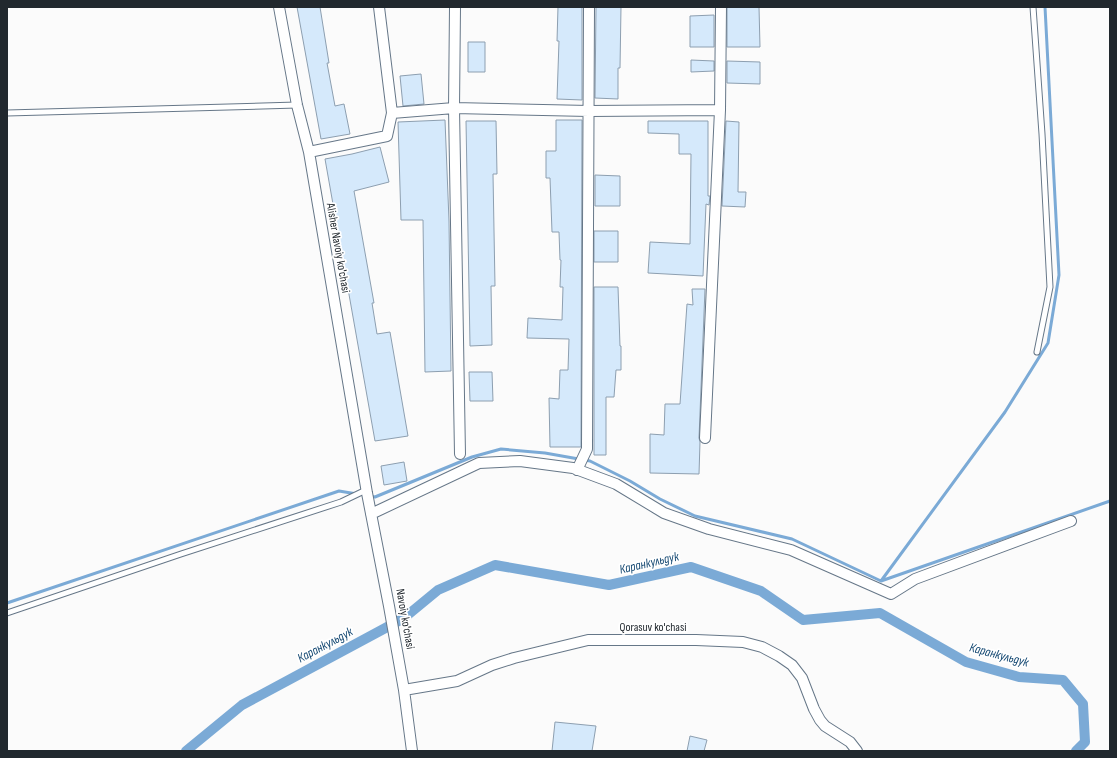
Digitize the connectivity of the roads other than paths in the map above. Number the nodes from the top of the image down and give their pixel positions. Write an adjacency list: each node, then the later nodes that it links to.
1 (279, 7): 7 (street, Alisher Navoiy ko'chasi)
2 (379, 7): 12 (street)
3 (455, 7): 8 (street)
4 (589, 7): 10 (street)
5 (721, 7): 9 (street)
6 (1033, 7): 14 (lane)
7 (297, 105): 11 (lane); 13 (street, Alisher Navoiy ko'chasi)
8 (454, 108): 10 (street); 12 (street); 16 (street)
9 (720, 110): 10 (street); 15 (street)
10 (589, 111): 17 (street)
11 (7, 113)
12 (392, 113): 13 (street)
13 (309, 152): 18 (street, Alisher Navoiy ko'chasi)
14 (1037, 352)
15 (705, 438)
16 (460, 454)
17 (577, 470): 19 (street); 20 (street)
18 (367, 491): 19 (street, Navoiy ko'chasi); 21 (lane)
19 (371, 514): 22 (street, Navoiy ko'chasi)
20 (1071, 521)
21 (7, 613)
22 (404, 690): 23 (street, Navoiy ko'chasi); 24 (street, Qorasuv ko'chasi)
23 (412, 751)
24 (857, 751)

